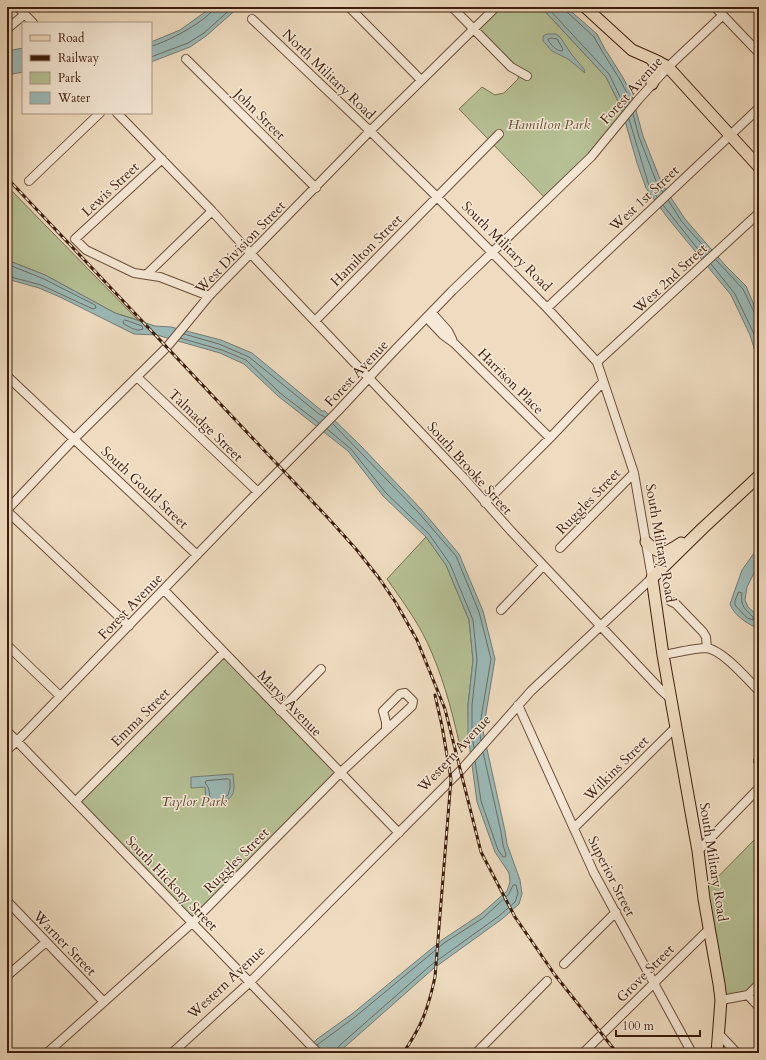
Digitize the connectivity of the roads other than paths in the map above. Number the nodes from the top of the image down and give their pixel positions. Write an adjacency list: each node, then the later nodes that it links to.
1 (18, 7): 7 (street)
2 (349, 7): 18 (street)
3 (452, 7): 11 (street)
4 (496, 7): 11 (street, West Division Street)
5 (585, 7): 14 (main road)
6 (715, 7): 8 (street)
7 (24, 14): 10 (street); 12 (street)
8 (723, 15): 13 (street); 16 (street, Forest Avenue)
9 (252, 19): 23 (street, North Military Road)
10 (32, 22)
11 (474, 28): 17 (street); 18 (street, West Division Street)
12 (7, 29)
13 (759, 53)
14 (650, 58): 16 (main road); 19 (main road)
15 (186, 59): 29 (street, John Street)
16 (668, 67): 19 (street, Forest Avenue); 25 (main road)
17 (527, 76)
18 (421, 80): 23 (street, West Division Street)
19 (652, 84): 33 (street, Forest Avenue)
20 (759, 108): 25 (street, West 1st Street)
21 (99, 114): 28 (street)
22 (118, 114): 26 (street, South Brooke Street)
23 (370, 131): 29 (street, West Division Street); 30 (street, South Military Road)
24 (498, 134): 30 (street, Hamilton Street)
25 (730, 135): 27 (main road); 37 (street, West 1st Street)
26 (162, 159): 31 (street, South Brooke Street); 35 (street, Lewis Street)
27 (759, 167)
28 (29, 181)
29 (316, 188): 34 (street, West Division Street)
30 (437, 197): 33 (street, South Military Road); 39 (street, Hamilton Street)
31 (212, 211): 34 (street, South Brooke Street); 35 (street)
32 (759, 213): 40 (street, West 2nd Street)
33 (492, 252): 37 (street, South Military Road); 38 (street, Forest Avenue)
34 (250, 254): 36 (street, West Division Street); 39 (street, South Brooke Street)
35 (147, 274): 36 (street)
36 (209, 296): 42 (street, West Division Street)
37 (547, 308): 40 (street, South Military Road)
38 (429, 315): 43 (street, Forest Avenue); 45 (street, Harrison Place)
39 (315, 321): 43 (street, South Brooke Street)
40 (597, 362): 44 (street, South Military Road)
41 (7, 376): 46 (street, South Gould Street)
42 (137, 377): 46 (street, West Division Street); 49 (street, Talmadge Street)
43 (369, 378): 49 (street, Forest Avenue); 50 (street, South Brooke Street)
44 (603, 382): 45 (street); 47 (street, South Military Road)
45 (550, 438): 50 (street)
46 (74, 439): 51 (street, West Division Street); 55 (street, South Gould Street)
47 (634, 472): 53 (street, South Military Road); 54 (street, Ruggles Street)
48 (759, 476): 52 (main road, Western Avenue)
49 (258, 492): 55 (street, Forest Avenue)
50 (485, 503): 56 (street, South Brooke Street)
51 (7, 510): 61 (street)
52 (703, 528): 53 (main road); 57 (main road, Western Avenue)
53 (646, 542): 57 (street, South Military Road)
54 (560, 548)
55 (197, 555): 58 (street, Forest Avenue)
56 (543, 566): 60 (street); 62 (street, South Brooke Street)
57 (652, 578): 62 (street, Western Avenue); 66 (main road, South Military Road)
58 (164, 590): 61 (street, Forest Avenue); 65 (street, Marys Avenue)
59 (670, 601): 64 (street)
60 (501, 610)
61 (129, 626): 69 (street, Forest Avenue)
62 (601, 626): 70 (street, South Brooke Street); 71 (street, Western Avenue)
63 (7, 645): 69 (street)
64 (707, 648): 66 (street); 68 (street)
65 (224, 652): 72 (street, Marys Avenue); 80 (street, Emma Street)
66 (663, 655): 70 (main road, South Military Road)
67 (322, 669): 72 (street)
68 (759, 691)
69 (60, 696): 76 (street, Forest Avenue)
70 (671, 699): 73 (main road, South Military Road)
71 (518, 705): 81 (street, Superior Street); 82 (street, Western Avenue)
72 (280, 711): 78 (street, Marys Avenue)
73 (676, 727): 81 (street, Wilkins Street); 83 (main road, South Military Road)
74 (386, 730): 74 (street, Ruggles Street); 78 (street, Ruggles Street)
75 (7, 731): 76 (street, South Hickory Street)
76 (17, 740): 77 (street, Forest Avenue); 80 (street, South Hickory Street)
77 (7, 750)
78 (340, 773): 82 (street, Marys Avenue); 86 (street, Ruggles Street)
79 (756, 791): 83 (street)
80 (76, 801): 86 (street, South Hickory Street)
81 (574, 828): 85 (street, Superior Street)
82 (399, 832): 92 (street, Western Avenue)
83 (698, 851): 87 (main road, South Military Road)
84 (7, 901): 88 (street, Warner Street)
85 (616, 912): 89 (street); 93 (street, Superior Street)
86 (192, 923): 92 (street, South Hickory Street); 97 (street, Ruggles Street)
87 (709, 929): 93 (street, Grove Street); 96 (main road, South Military Road)
88 (46, 942): 90 (street); 97 (street, Warner Street)
89 (564, 964)
90 (7, 976)
91 (547, 981): 104 (street)
92 (250, 982): 102 (street, Western Avenue); 103 (street, South Hickory Street)
93 (654, 983): 105 (street, Grove Street); 106 (street, Superior Street)
94 (759, 984): 95 (street)
95 (748, 994): 96 (street); 98 (street)
96 (720, 1000): 99 (main road, South Military Road)
97 (104, 1002): 101 (street, Ruggles Street)
98 (759, 1006)
99 (719, 1034): 100 (main road, South Military Road); 107 (street)
100 (716, 1052)
101 (47, 1053)
102 (172, 1053)
103 (318, 1053)
104 (476, 1053)
105 (583, 1053)
106 (692, 1053)
107 (737, 1053)

